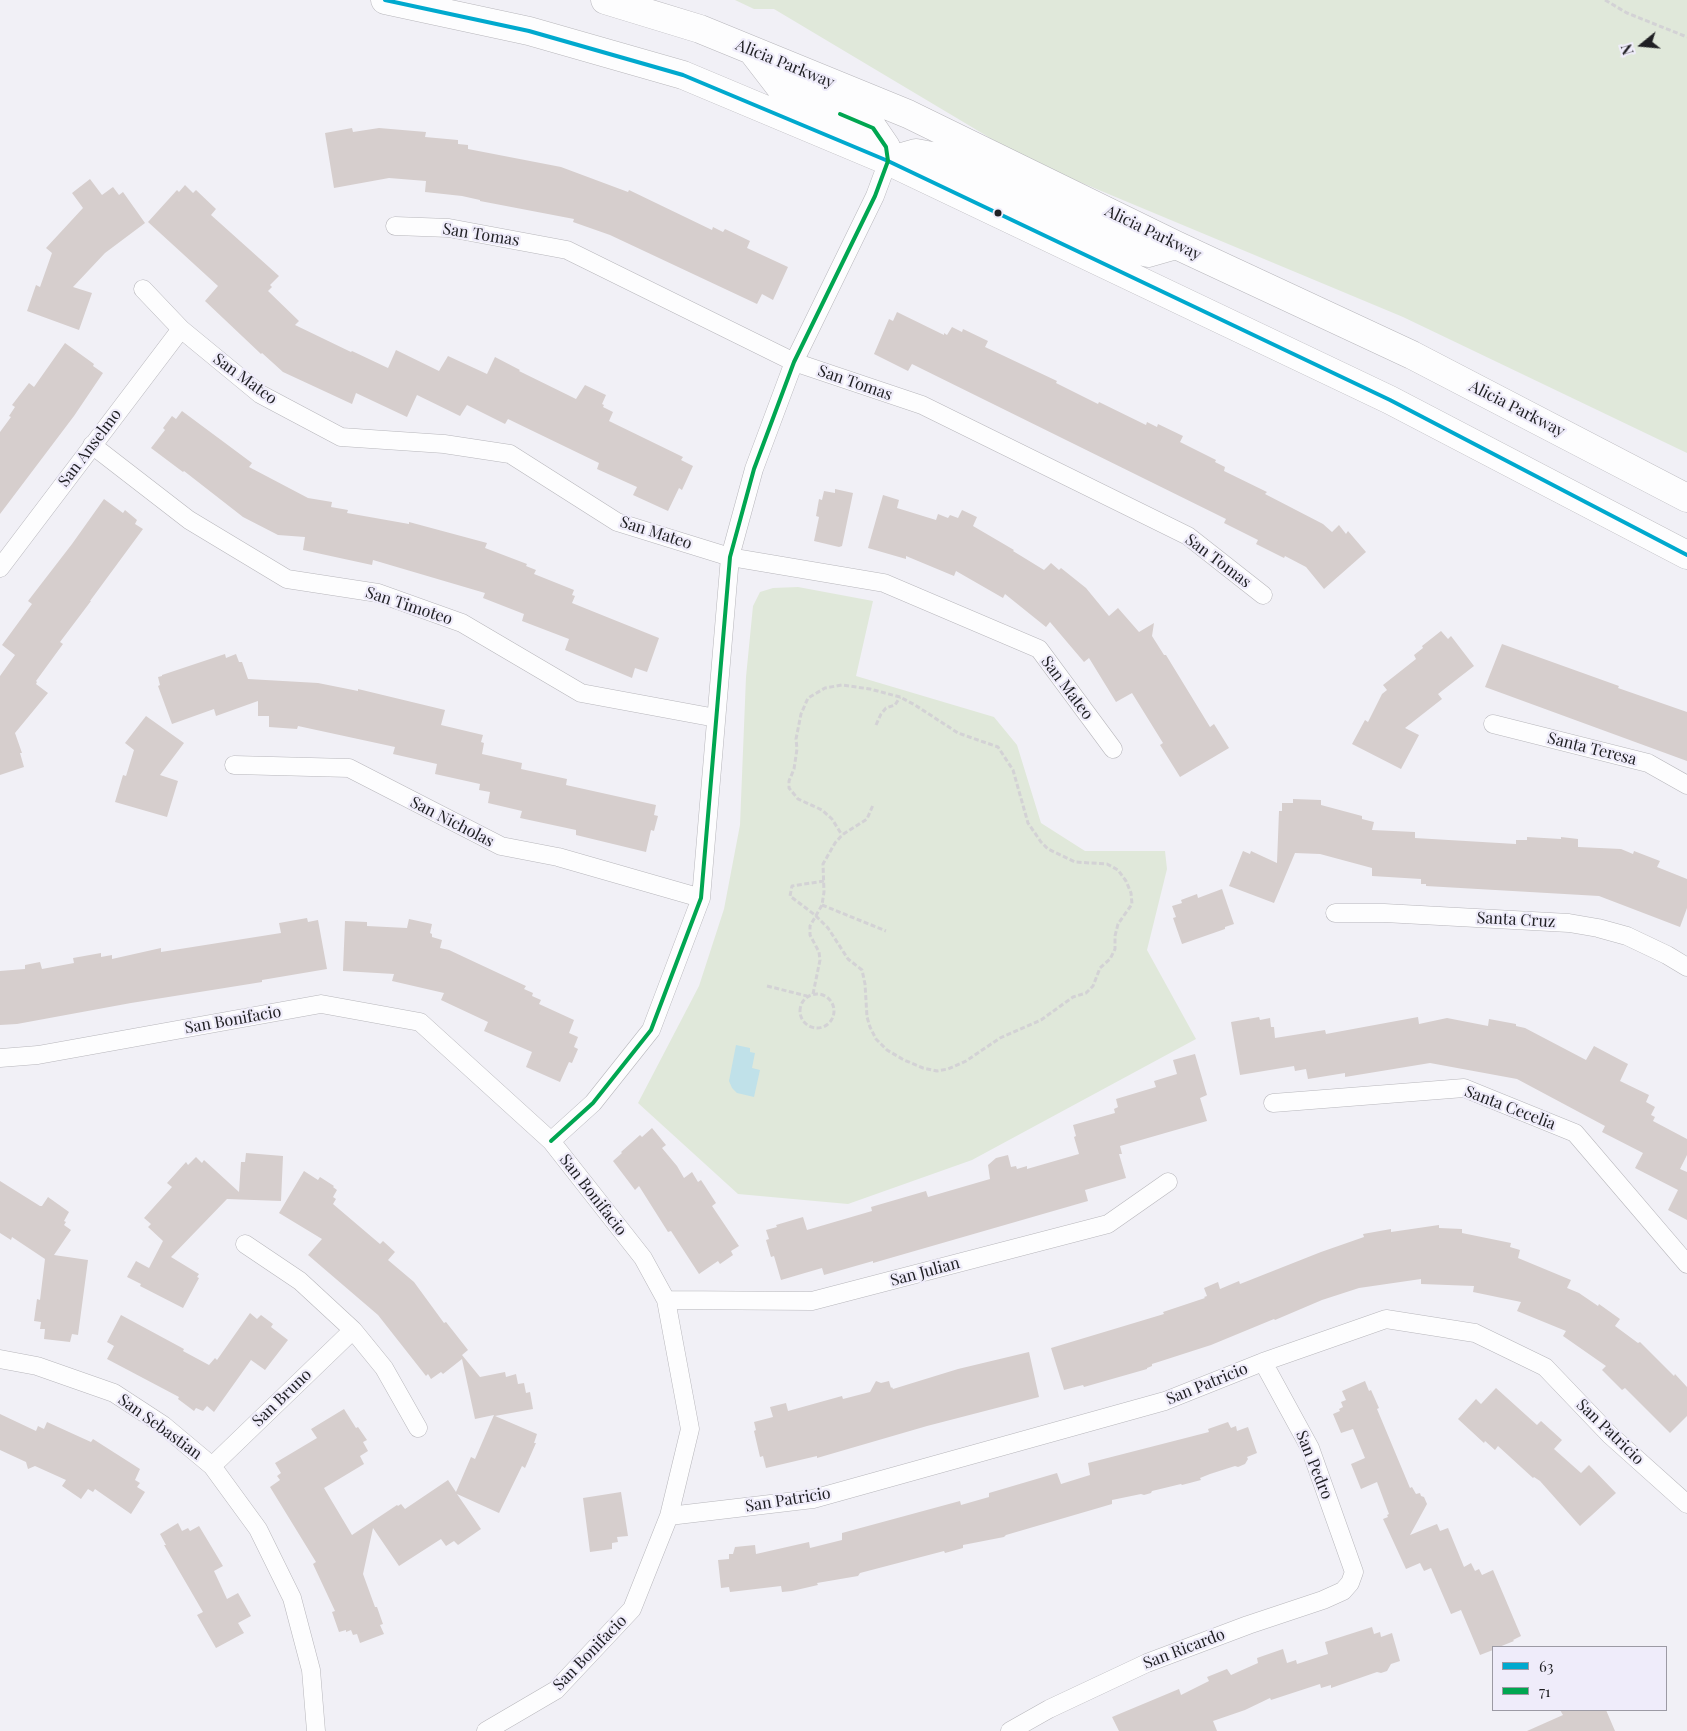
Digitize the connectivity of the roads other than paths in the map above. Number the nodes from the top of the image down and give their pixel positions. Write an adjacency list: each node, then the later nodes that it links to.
1 (385, 0): 4 (main road)
2 (605, 0): 3 (main road, Alicia Parkway)
3 (751, 50): 4 (main road); 6 (main road, Alicia Parkway)
4 (888, 161): 6 (main road); 9 (street); 12 (main road)
5 (395, 226): 9 (street, San Tomas)
6 (1176, 245): 11 (main road, Alicia Parkway)
7 (143, 288): 8 (street, San Mateo)
8 (181, 329): 10 (street, San Anselmo); 13 (street, San Mateo)
9 (794, 362): 13 (street); 15 (street, San Tomas)
10 (92, 445): 14 (street, San Anselmo); 16 (street, San Timoteo)
11 (1687, 498)
12 (1687, 555)
13 (730, 557): 16 (street); 18 (street, San Mateo)
14 (0, 568)
15 (1263, 595)
16 (716, 718): 21 (street)
17 (1493, 724): 20 (street, Santa Teresa)
18 (1114, 749)
19 (234, 765): 21 (street, San Nicholas)
20 (1687, 784)
21 (701, 898): 26 (street)
22 (1335, 913): 23 (street, Santa Cruz)
23 (1687, 967)
24 (0, 1058): 26 (street, San Bonifacio)
25 (1273, 1103): 29 (street, Santa Cecelia)
26 (551, 1141): 30 (street, San Bonifacio)
27 (1168, 1182): 30 (street, San Julian)
28 (245, 1244): 31 (street)
29 (1687, 1264)
30 (666, 1300): 37 (street, San Bonifacio)
31 (353, 1330): 34 (street); 35 (street, San Bruno)
32 (0, 1359): 35 (street, San Sebastian)
33 (1264, 1362): 36 (street, San Patricio); 37 (street, San Patricio); 38 (street, San Pedro)
34 (418, 1428)
35 (212, 1466): 39 (street, San Sebastian)
36 (1687, 1504)
37 (669, 1516): 40 (street, San Bonifacio)
38 (1354, 1572): 41 (street, San Ricardo)
39 (316, 1731)
40 (486, 1731)
41 (1010, 1731)

